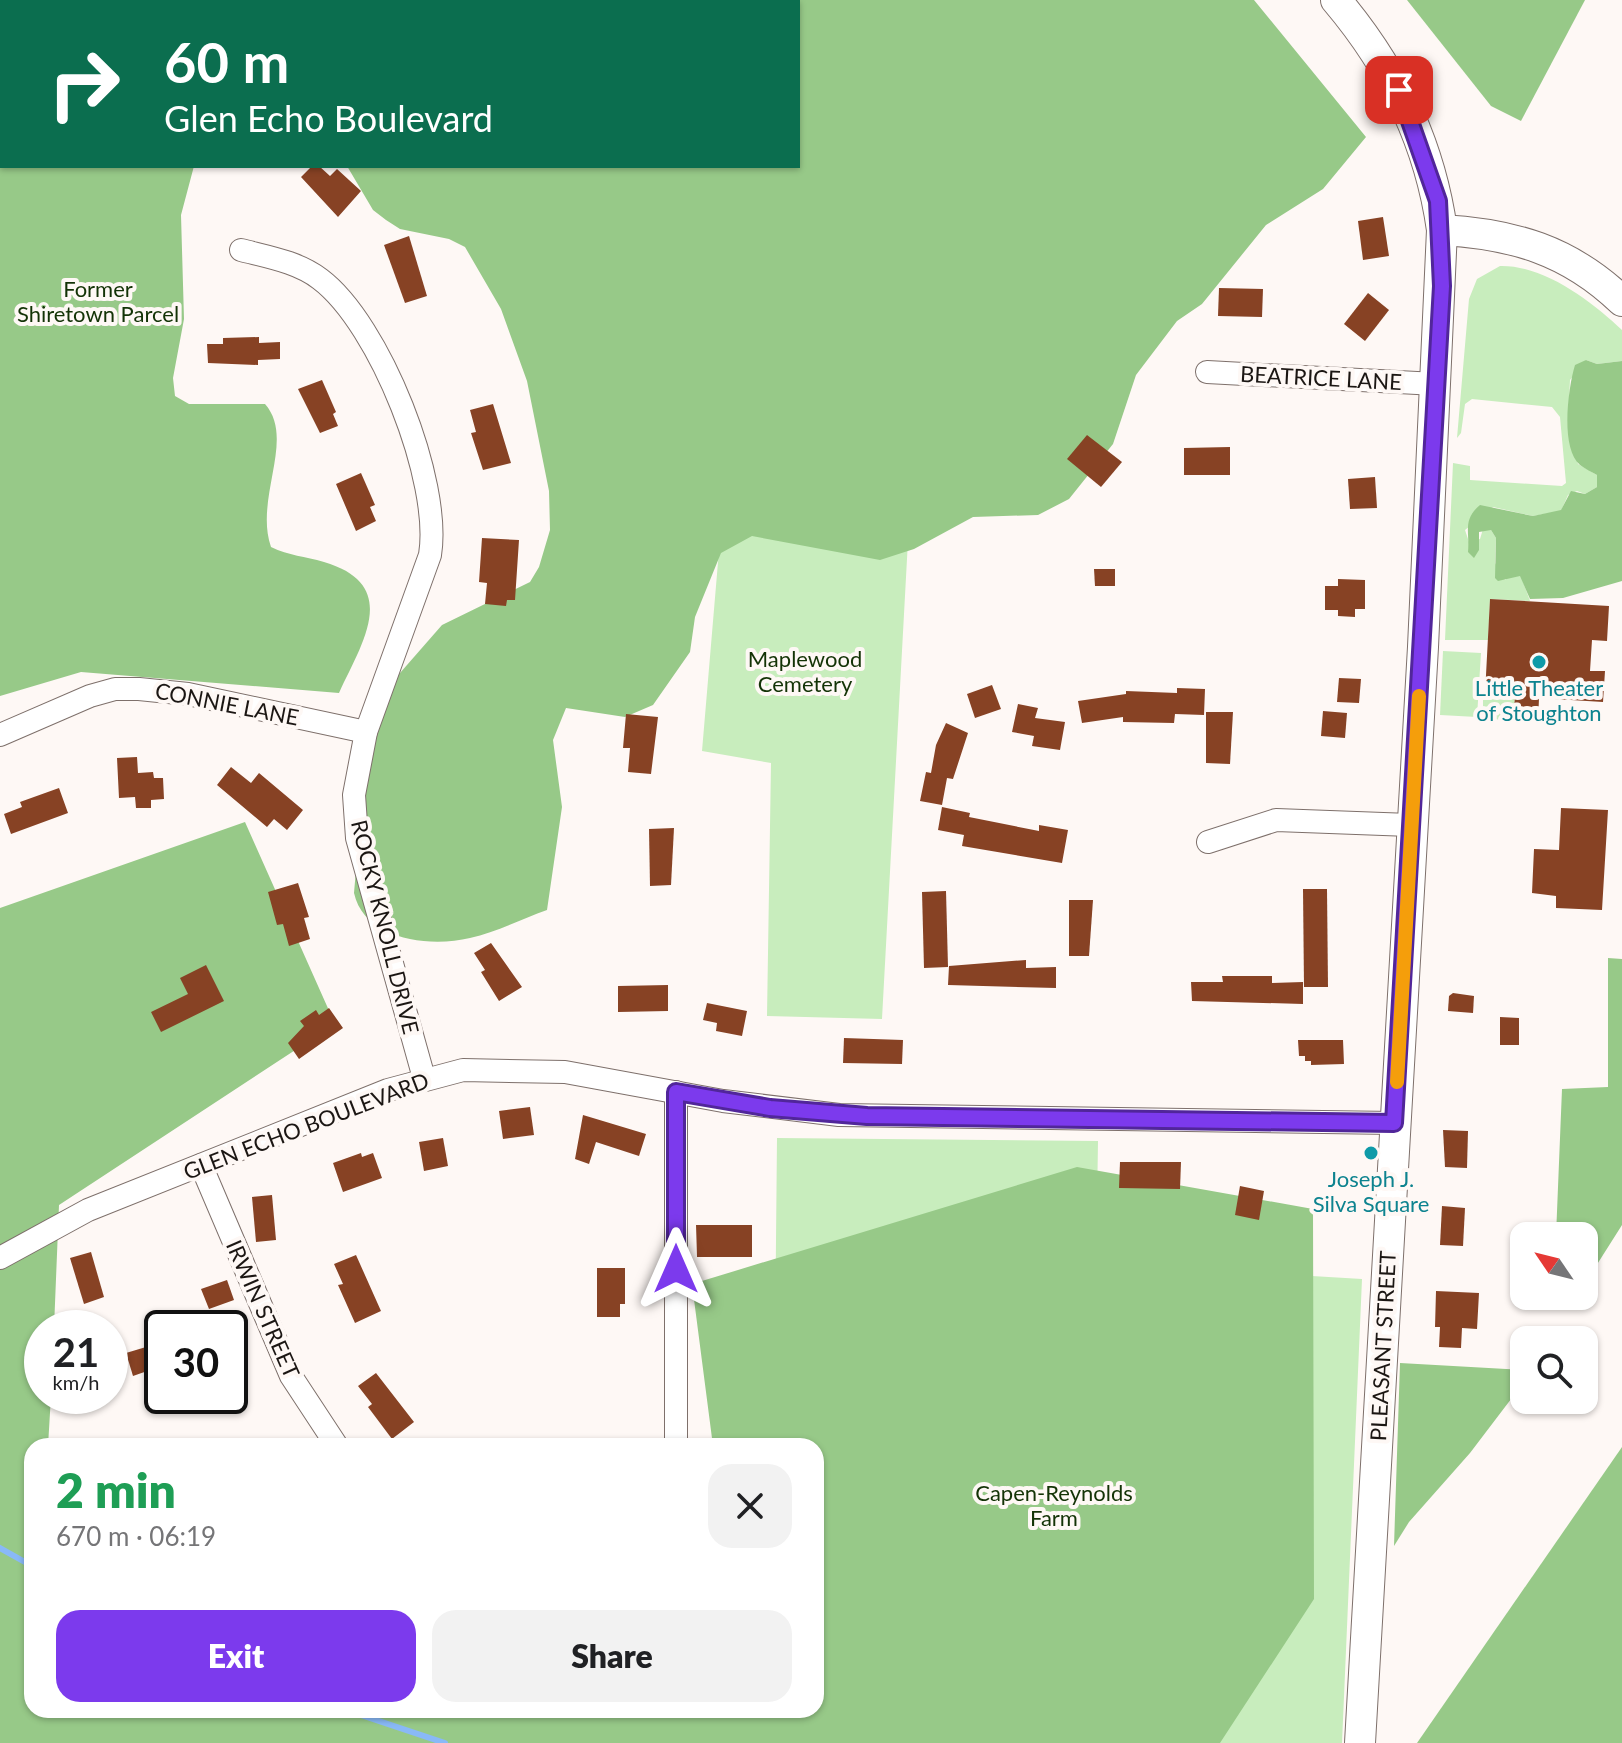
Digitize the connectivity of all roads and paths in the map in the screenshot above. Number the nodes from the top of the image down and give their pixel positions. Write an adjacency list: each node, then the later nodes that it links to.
1 (1336, 0): 2 (main road, PLEASANT STREET)
2 (1442, 230): 4 (main road); 6 (main road, PLEASANT STREET)
3 (241, 250): 7 (street, ROCKY KNOLL DRIVE)
4 (1622, 301)
5 (1207, 372): 6 (street, BEATRICE LANE)
6 (1436, 384): 9 (main road, PLEASANT STREET)
7 (366, 732): 8 (street, CONNIE LANE); 11 (street, ROCKY KNOLL DRIVE)
8 (0, 735)
9 (1410, 825): 10 (street); 13 (main road, PLEASANT STREET)
10 (1208, 842)
11 (424, 1078): 12 (street, GLEN ECHO BOULEVARD); 14 (street, GLEN ECHO BOULEVARD)
12 (676, 1092): 13 (street, GLEN ECHO BOULEVARD); 17 (street)
13 (1394, 1123): 18 (main road, PLEASANT STREET)
14 (201, 1165): 15 (street, GLEN ECHO BOULEVARD); 16 (street, IRWIN STREET)
15 (0, 1258)
16 (332, 1438)
17 (676, 1438)
18 (1360, 1743)

